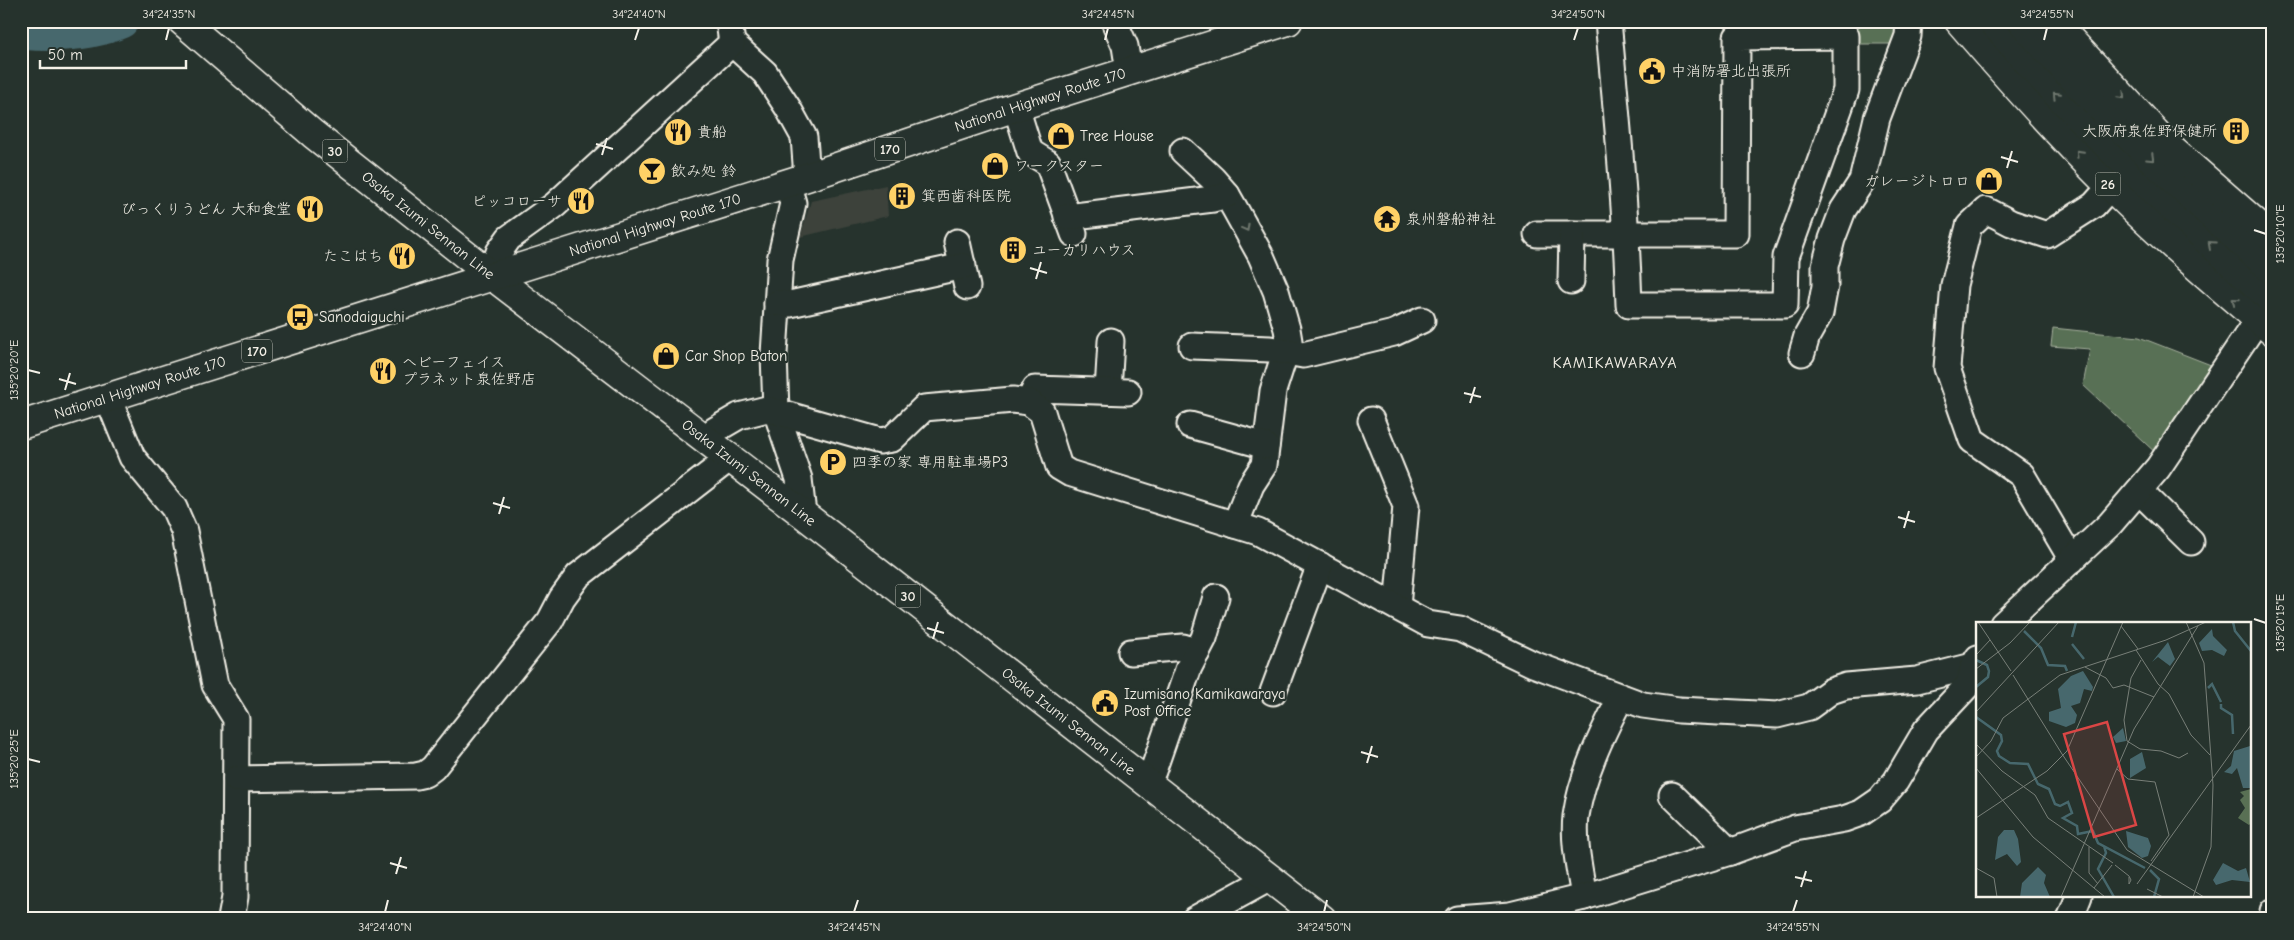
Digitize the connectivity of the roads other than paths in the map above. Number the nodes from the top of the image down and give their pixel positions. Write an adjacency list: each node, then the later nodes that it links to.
1 (183, 21): 23 (main road, Osaka Izumi Sennan Line / 30)
2 (1114, 21): 11 (street)
3 (1288, 21): 11 (main road, National Highway Route 170 / 170)
4 (1608, 21): 19 (street)
5 (1909, 21): 31 (street)
6 (1959, 21): 15 (main road, 26, one-way to 6)
7 (1992, 21): 26 (main road, 26, one-way to 7)
8 (2021, 21): 22 (main road, one-way to 22)
9 (2053, 21): 20 (main road, one-way to 20)
10 (732, 32): 14 (street); 23 (street)
11 (1129, 71): 12 (main road, National Highway Route 170 / 170)
12 (1016, 107): 14 (main road, National Highway Route 170 / 170); 16 (street)
13 (1183, 151): 16 (street)
14 (797, 180): 23 (main road, National Highway Route 170 / 170); 25 (street)
15 (2110, 186): 26 (main road, 26, one-way to 15); 45 (street)
16 (1227, 195): 30 (street, one-way to 30)
17 (1536, 234): 18 (street)
18 (1572, 234): 19 (street); 24 (street)
19 (1627, 235): 19 (street)
20 (2273, 238)
21 (957, 242): 25 (street)
22 (2273, 271)
23 (492, 275): 32 (main road, National Highway Route 170 / 170); 38 (main road, Osaka Izumi Sennan Line / 30)
24 (1571, 281)
25 (778, 302): 34 (street)
26 (2269, 314): 41 (street)
27 (1422, 320): 30 (street)
28 (1110, 341): 33 (street)
29 (1192, 346): 30 (street)
30 (1286, 352): 39 (street)
31 (1802, 353)
32 (108, 398): 36 (main road, National Highway Route 170 / 170); 55 (street)
33 (1029, 402): 34 (street); 43 (street)
34 (776, 411): 38 (street); 42 (street)
35 (1371, 420): 48 (street)
36 (21, 425)
37 (1190, 425): 39 (street)
38 (708, 440): 40 (main road, Osaka Izumi Sennan Line / 30)
39 (1266, 446): 43 (street)
40 (730, 458): 42 (main road, Osaka Izumi Sennan Line / 30); 55 (street)
41 (2139, 491): 44 (street); 45 (street)
42 (803, 514): 56 (main road, Osaka Izumi Sennan Line / 30)
43 (1235, 525): 46 (street)
44 (2191, 542)
45 (2072, 560): 49 (street)
46 (1320, 566): 48 (street); 53 (street)
47 (1216, 597): 51 (street)
48 (1397, 607): 54 (street)
49 (2005, 622)
50 (1131, 652): 51 (street)
51 (1197, 652): 56 (street)
52 (1975, 662): 54 (street); 58 (street)
53 (1273, 692)
54 (1620, 697): 60 (street)
55 (236, 780): 63 (street)
56 (1145, 781): 59 (main road, Osaka Izumi Sennan Line / 30)
57 (1672, 795): 58 (street)
58 (1730, 852): 60 (street)
59 (1270, 878): 64 (street); 65 (main road, Osaka Izumi Sennan Line / 30)
60 (1584, 897): 67 (street)
61 (2078, 898): 68 (street)
62 (2273, 911): 69 (street)
63 (230, 919)
64 (1195, 919)
65 (1322, 919)
66 (1457, 919): 67 (street)
67 (1481, 919)
68 (2070, 919)
69 (2272, 919)

